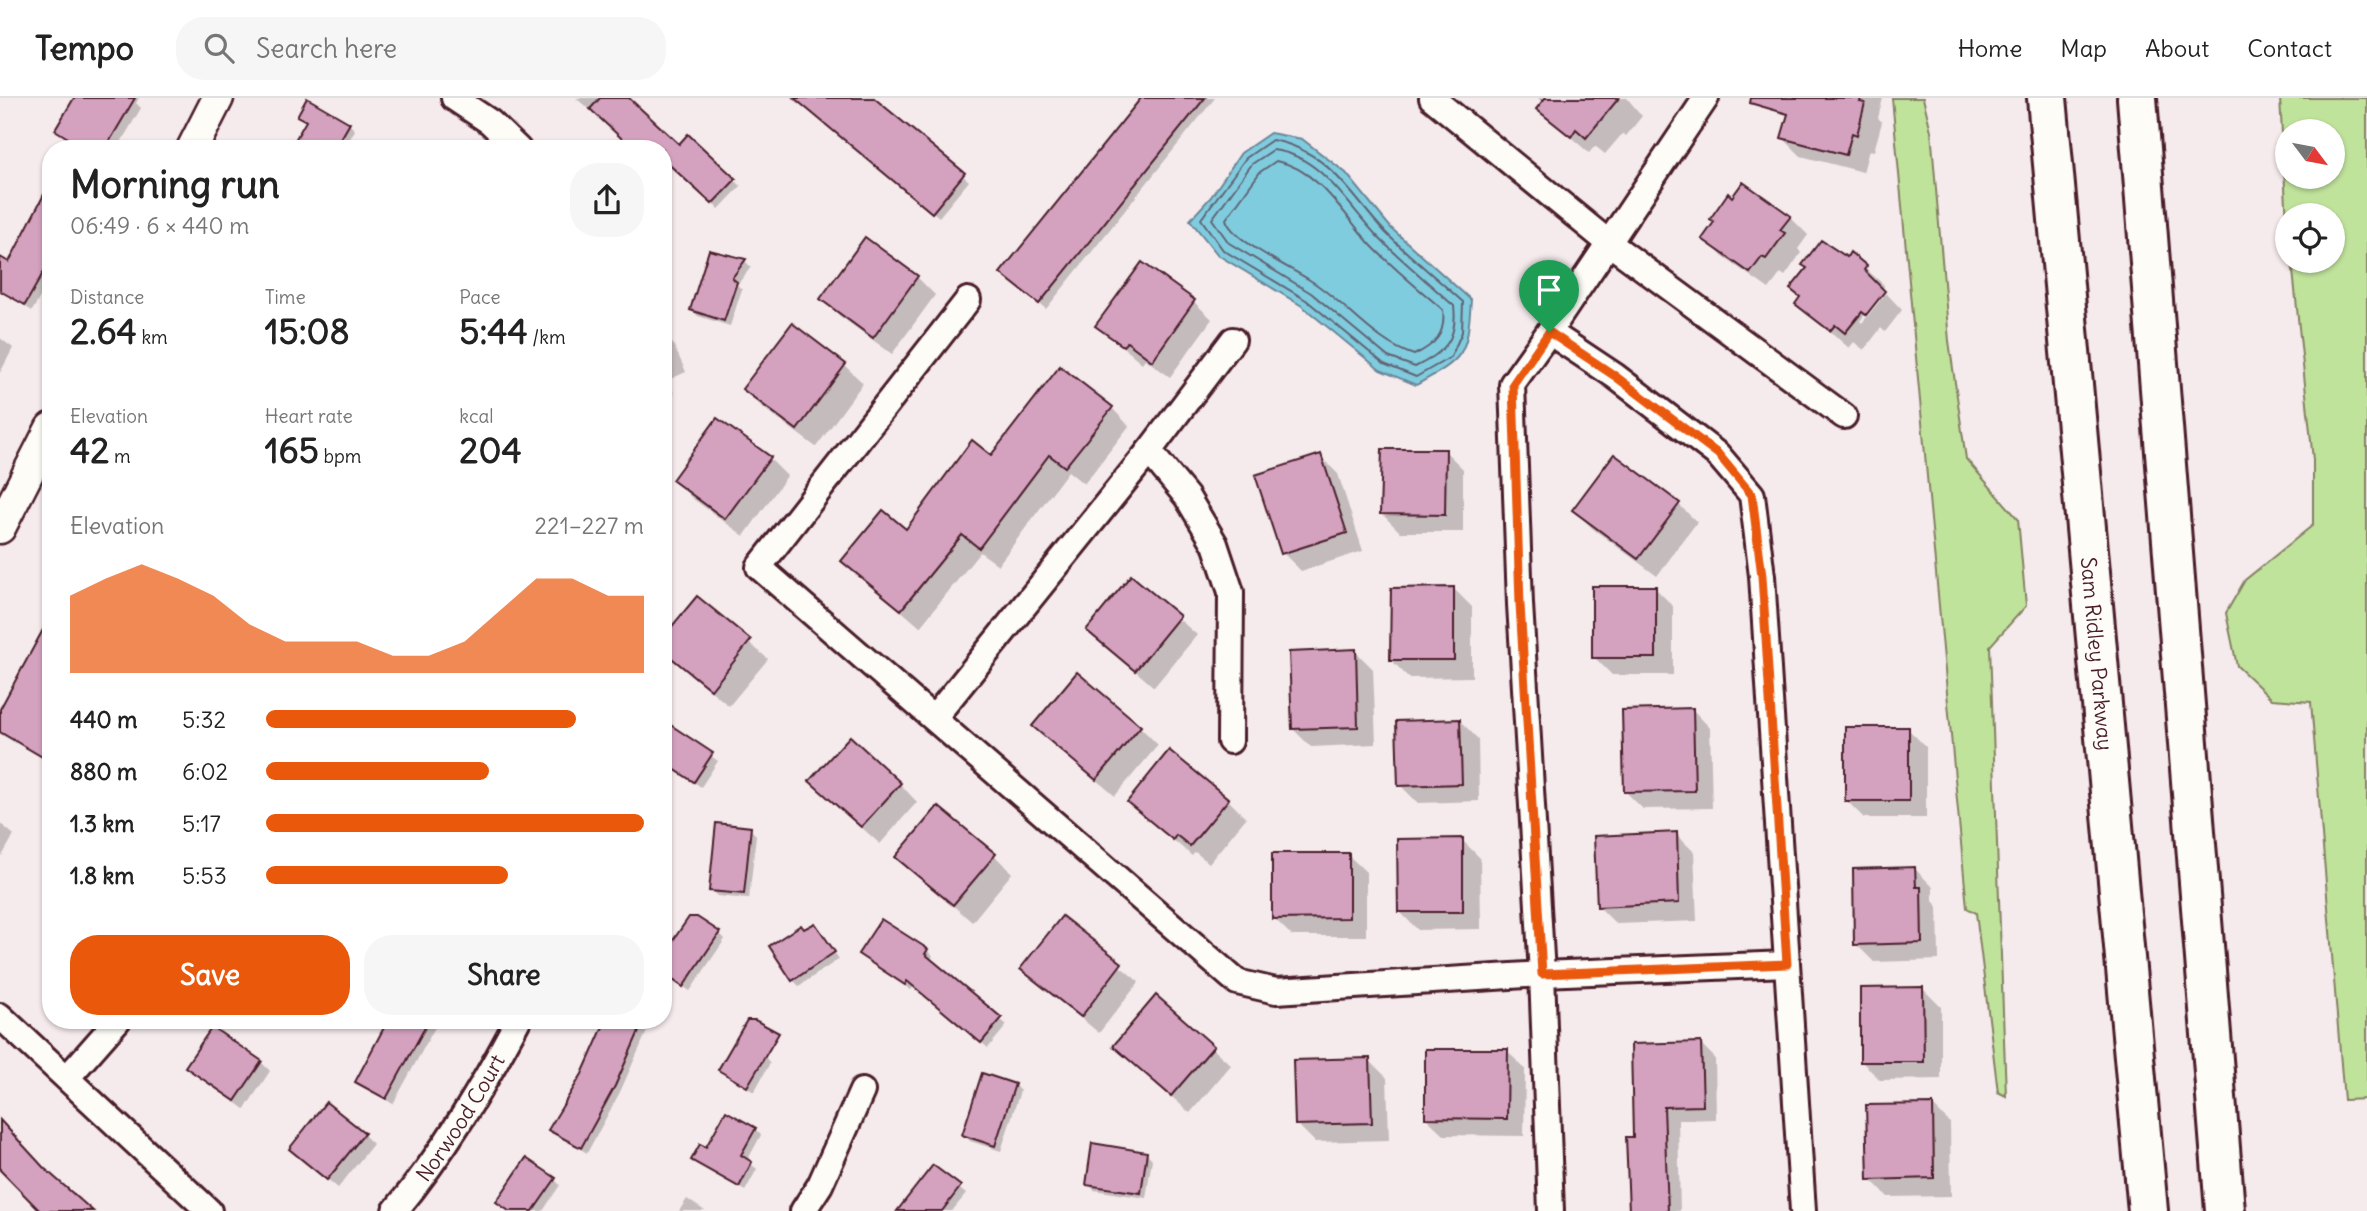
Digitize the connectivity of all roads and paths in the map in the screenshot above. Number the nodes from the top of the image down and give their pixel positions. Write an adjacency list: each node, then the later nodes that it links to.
1 (218, 98): 7 (street)
2 (454, 98): 8 (street)
3 (1432, 98): 9 (street)
4 (1706, 98): 9 (street)
5 (2047, 98): 31 (main road, Sam Ridley Parkway)
6 (2137, 98): 32 (main road)
7 (197, 140)
8 (509, 140)
9 (1609, 243): 11 (street); 13 (street)
10 (968, 300): 17 (street)
11 (1549, 332): 19 (street); 20 (street)
12 (1233, 340): 15 (street)
13 (1844, 416)
14 (42, 446): 16 (street)
15 (1149, 451): 17 (street); 18 (street)
16 (0, 528)
17 (934, 718): 20 (street)
18 (1230, 741)
19 (1787, 964): 20 (street); 30 (street)
20 (1542, 974): 29 (street)
21 (0, 1016): 24 (street)
22 (110, 1029): 24 (street)
23 (513, 1029): 27 (street, Norwood Court)
24 (67, 1078): 26 (street)
25 (862, 1091): 28 (street)
26 (209, 1211)
27 (395, 1211)
28 (803, 1211)
29 (1551, 1211)
30 (1803, 1211)
31 (2148, 1211)
32 (2225, 1211)

